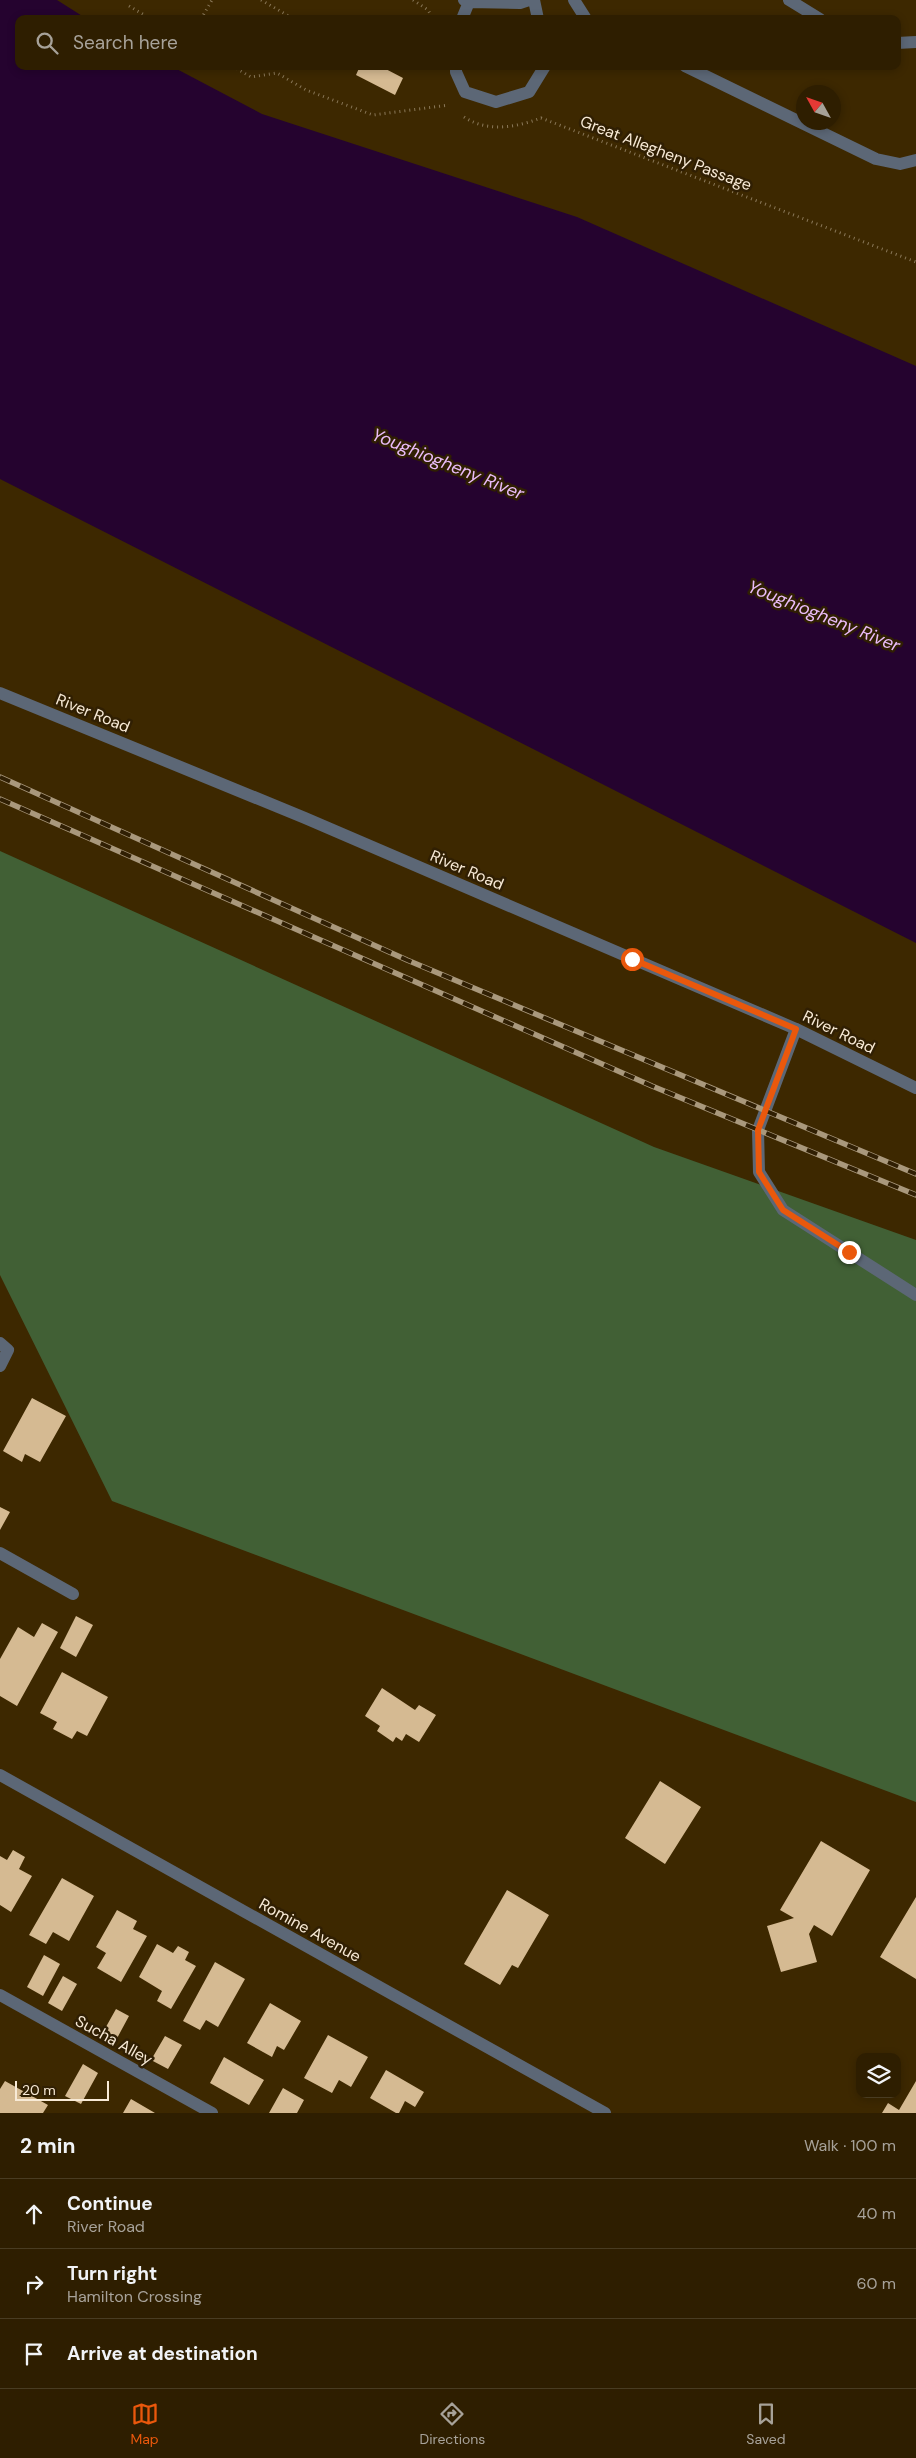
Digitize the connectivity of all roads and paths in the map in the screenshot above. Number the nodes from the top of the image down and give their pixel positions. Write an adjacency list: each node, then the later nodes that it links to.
1 (212, 0): 11 (path)
2 (261, 0): 12 (path)
3 (413, 0): 13 (path)
4 (529, 0): 8 (street)
5 (534, 0): 15 (street)
6 (574, 0): 16 (street)
7 (790, 0): 17 (street)
8 (467, 1): 14 (street)
9 (129, 6): 10 (path)
10 (144, 15)
11 (203, 15)
12 (287, 15)
13 (431, 15)
14 (463, 15)
15 (537, 15)
16 (583, 15)
17 (814, 15)
18 (916, 42): 19 (street)
19 (901, 43)
20 (239, 70): 26 (path)
21 (456, 70): 24 (street)
22 (543, 70): 24 (street)
23 (693, 70): 27 (street)
24 (465, 92): 26 (path)
25 (444, 100): 26 (path, Great Allegheny Passage)
26 (448, 106): 28 (path, Great Allegheny Passage)
27 (916, 160)
28 (916, 262)
29 (0, 693): 30 (street, River Road)
30 (796, 1029): 31 (street, River Road); 32 (street)
31 (916, 1088)
32 (916, 1295)
33 (4, 1347): 34 (street)
34 (0, 1366)
35 (0, 1553): 36 (street)
36 (73, 1594)
37 (0, 1775): 40 (street, Romine Avenue)
38 (0, 1995): 39 (street, Sucha Alley)
39 (212, 2113)
40 (605, 2113)

